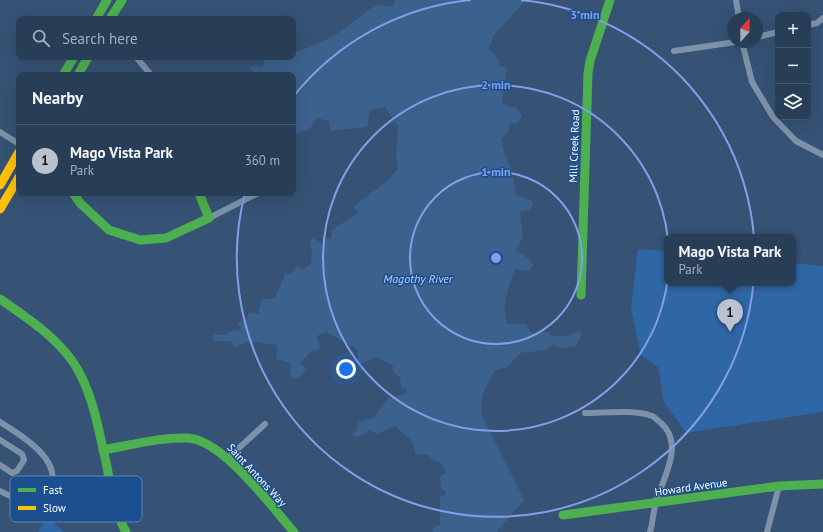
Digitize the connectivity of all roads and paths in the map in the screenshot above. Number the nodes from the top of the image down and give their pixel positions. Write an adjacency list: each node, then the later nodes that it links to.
1 (107, 0): 6 (street)
2 (122, 0): 7 (street)
3 (610, 0): 32 (street, Mill Creek Road)
4 (736, 0): 5 (street)
5 (738, 12)
6 (98, 16)
7 (112, 16)
8 (823, 18): 9 (street)
9 (811, 24)
10 (775, 33): 11 (street)
11 (763, 36)
12 (727, 43): 14 (street)
13 (744, 48): 23 (street)
14 (674, 51)
15 (72, 60): 18 (street)
16 (86, 60): 19 (street)
17 (138, 60): 20 (street)
18 (66, 72)
19 (80, 72)
20 (148, 72)
21 (0, 132): 22 (street)
22 (16, 142)
23 (823, 155)
24 (16, 157): 26 (street)
25 (16, 182): 30 (street)
26 (0, 185)
27 (75, 196): 31 (street)
28 (200, 196): 31 (street)
29 (252, 196): 31 (street)
30 (0, 209)
31 (209, 218)
32 (581, 295)
33 (0, 299): 38 (street)
34 (585, 413): 47 (street)
35 (0, 422): 41 (street)
36 (265, 424): 39 (street)
37 (0, 440): 40 (street)
38 (103, 450): 39 (street, Saint Antons Way); 42 (street)
39 (228, 458): 51 (street, Saint Antons Way)
40 (0, 465)
41 (52, 476)
42 (109, 476)
43 (823, 484): 44 (street, Howard Avenue)
44 (779, 486): 47 (street, Howard Avenue); 53 (street)
45 (0, 491): 46 (street)
46 (10, 496)
47 (656, 504): 48 (street, Howard Avenue); 52 (street)
48 (563, 515)
49 (123, 522): 50 (street)
50 (126, 532)
51 (294, 532)
52 (650, 532)
53 (767, 532)

